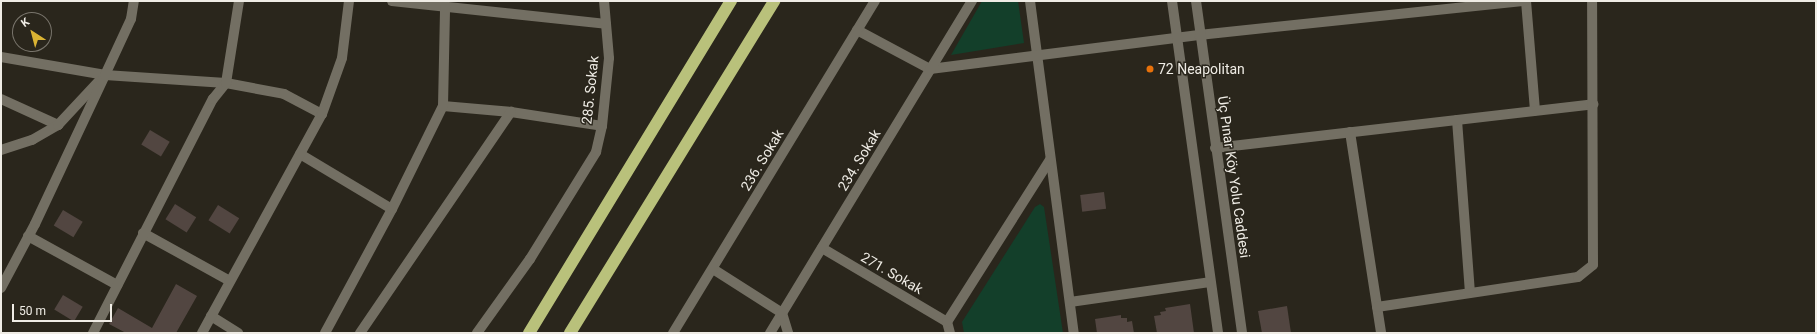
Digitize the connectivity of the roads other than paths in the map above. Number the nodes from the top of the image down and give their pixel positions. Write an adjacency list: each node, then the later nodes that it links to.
1 (134, 1): 24 (street)
2 (238, 1): 25 (street)
3 (349, 1): 31 (street)
4 (392, 1): 16 (street)
5 (604, 1): 17 (street, 285. Sokak)
6 (731, 1): 61 (highway)
7 (774, 1): 62 (highway)
8 (875, 1): 18 (street, 236. Sokak)
9 (972, 1): 23 (street, 234. Sokak)
10 (1030, 1): 21 (street)
11 (1172, 1): 20 (street)
12 (1196, 1): 19 (street, Üç Pınar Köy Yolu Caddesi)
13 (1526, 1): 19 (street); 29 (street)
14 (1592, 1): 27 (street)
15 (479, 5): 16 (street); 17 (street)
16 (445, 7): 28 (street)
17 (606, 24): 34 (street, 285. Sokak)
18 (857, 30): 23 (street); 44 (street, 236. Sokak)
19 (1199, 35): 20 (street); 36 (street, Üç Pınar Köy Yolu Caddesi)
20 (1177, 38): 21 (street); 46 (street)
21 (1036, 54): 23 (street); 39 (street)
22 (1, 57): 24 (street)
23 (930, 69): 43 (street, 234. Sokak)
24 (105, 75): 25 (street); 33 (street); 42 (street)
25 (226, 83): 31 (street); 41 (street)
26 (1, 99): 33 (street)
27 (1593, 104): 29 (street); 49 (street)
28 (443, 106): 30 (street); 40 (street)
29 (1535, 111): 32 (street)
30 (511, 112): 34 (street); 59 (street)
31 (322, 114): 38 (street)
32 (1457, 120): 35 (street); 49 (street)
33 (58, 125): 37 (street)
34 (602, 126): 60 (street, 285. Sokak)
35 (1350, 132): 36 (street); 51 (street)
36 (1215, 148): 69 (street, Üç Pınar Köy Yolu Caddesi)
37 (1, 150)
38 (300, 154): 40 (street); 45 (street)
39 (1050, 160): 50 (street); 54 (street)
40 (392, 209): 58 (street)
41 (143, 233): 45 (street); 47 (street)
42 (28, 236): 47 (street); 48 (street)
43 (822, 248): 52 (street, 234. Sokak); 54 (street, 271. Sokak)
44 (713, 269): 52 (street); 63 (street, 236. Sokak)
45 (230, 281): 53 (street)
46 (1210, 282): 50 (street); 68 (street)
47 (117, 285): 55 (street)
48 (1, 288)
49 (1470, 293): 51 (street)
50 (1070, 302): 67 (street)
51 (1377, 307): 70 (street)
52 (782, 313): 64 (street, 234. Sokak); 65 (street)
53 (211, 316): 56 (street); 57 (street)
54 (948, 322): 66 (street)
55 (93, 333)
56 (202, 333)
57 (238, 333)
58 (325, 333)
59 (360, 333)
60 (477, 333)
61 (529, 333)
62 (570, 333)
63 (673, 333)
64 (770, 333)
65 (788, 333)
66 (950, 333)
67 (1074, 333)
68 (1218, 333)
69 (1242, 333)
70 (1381, 333)

